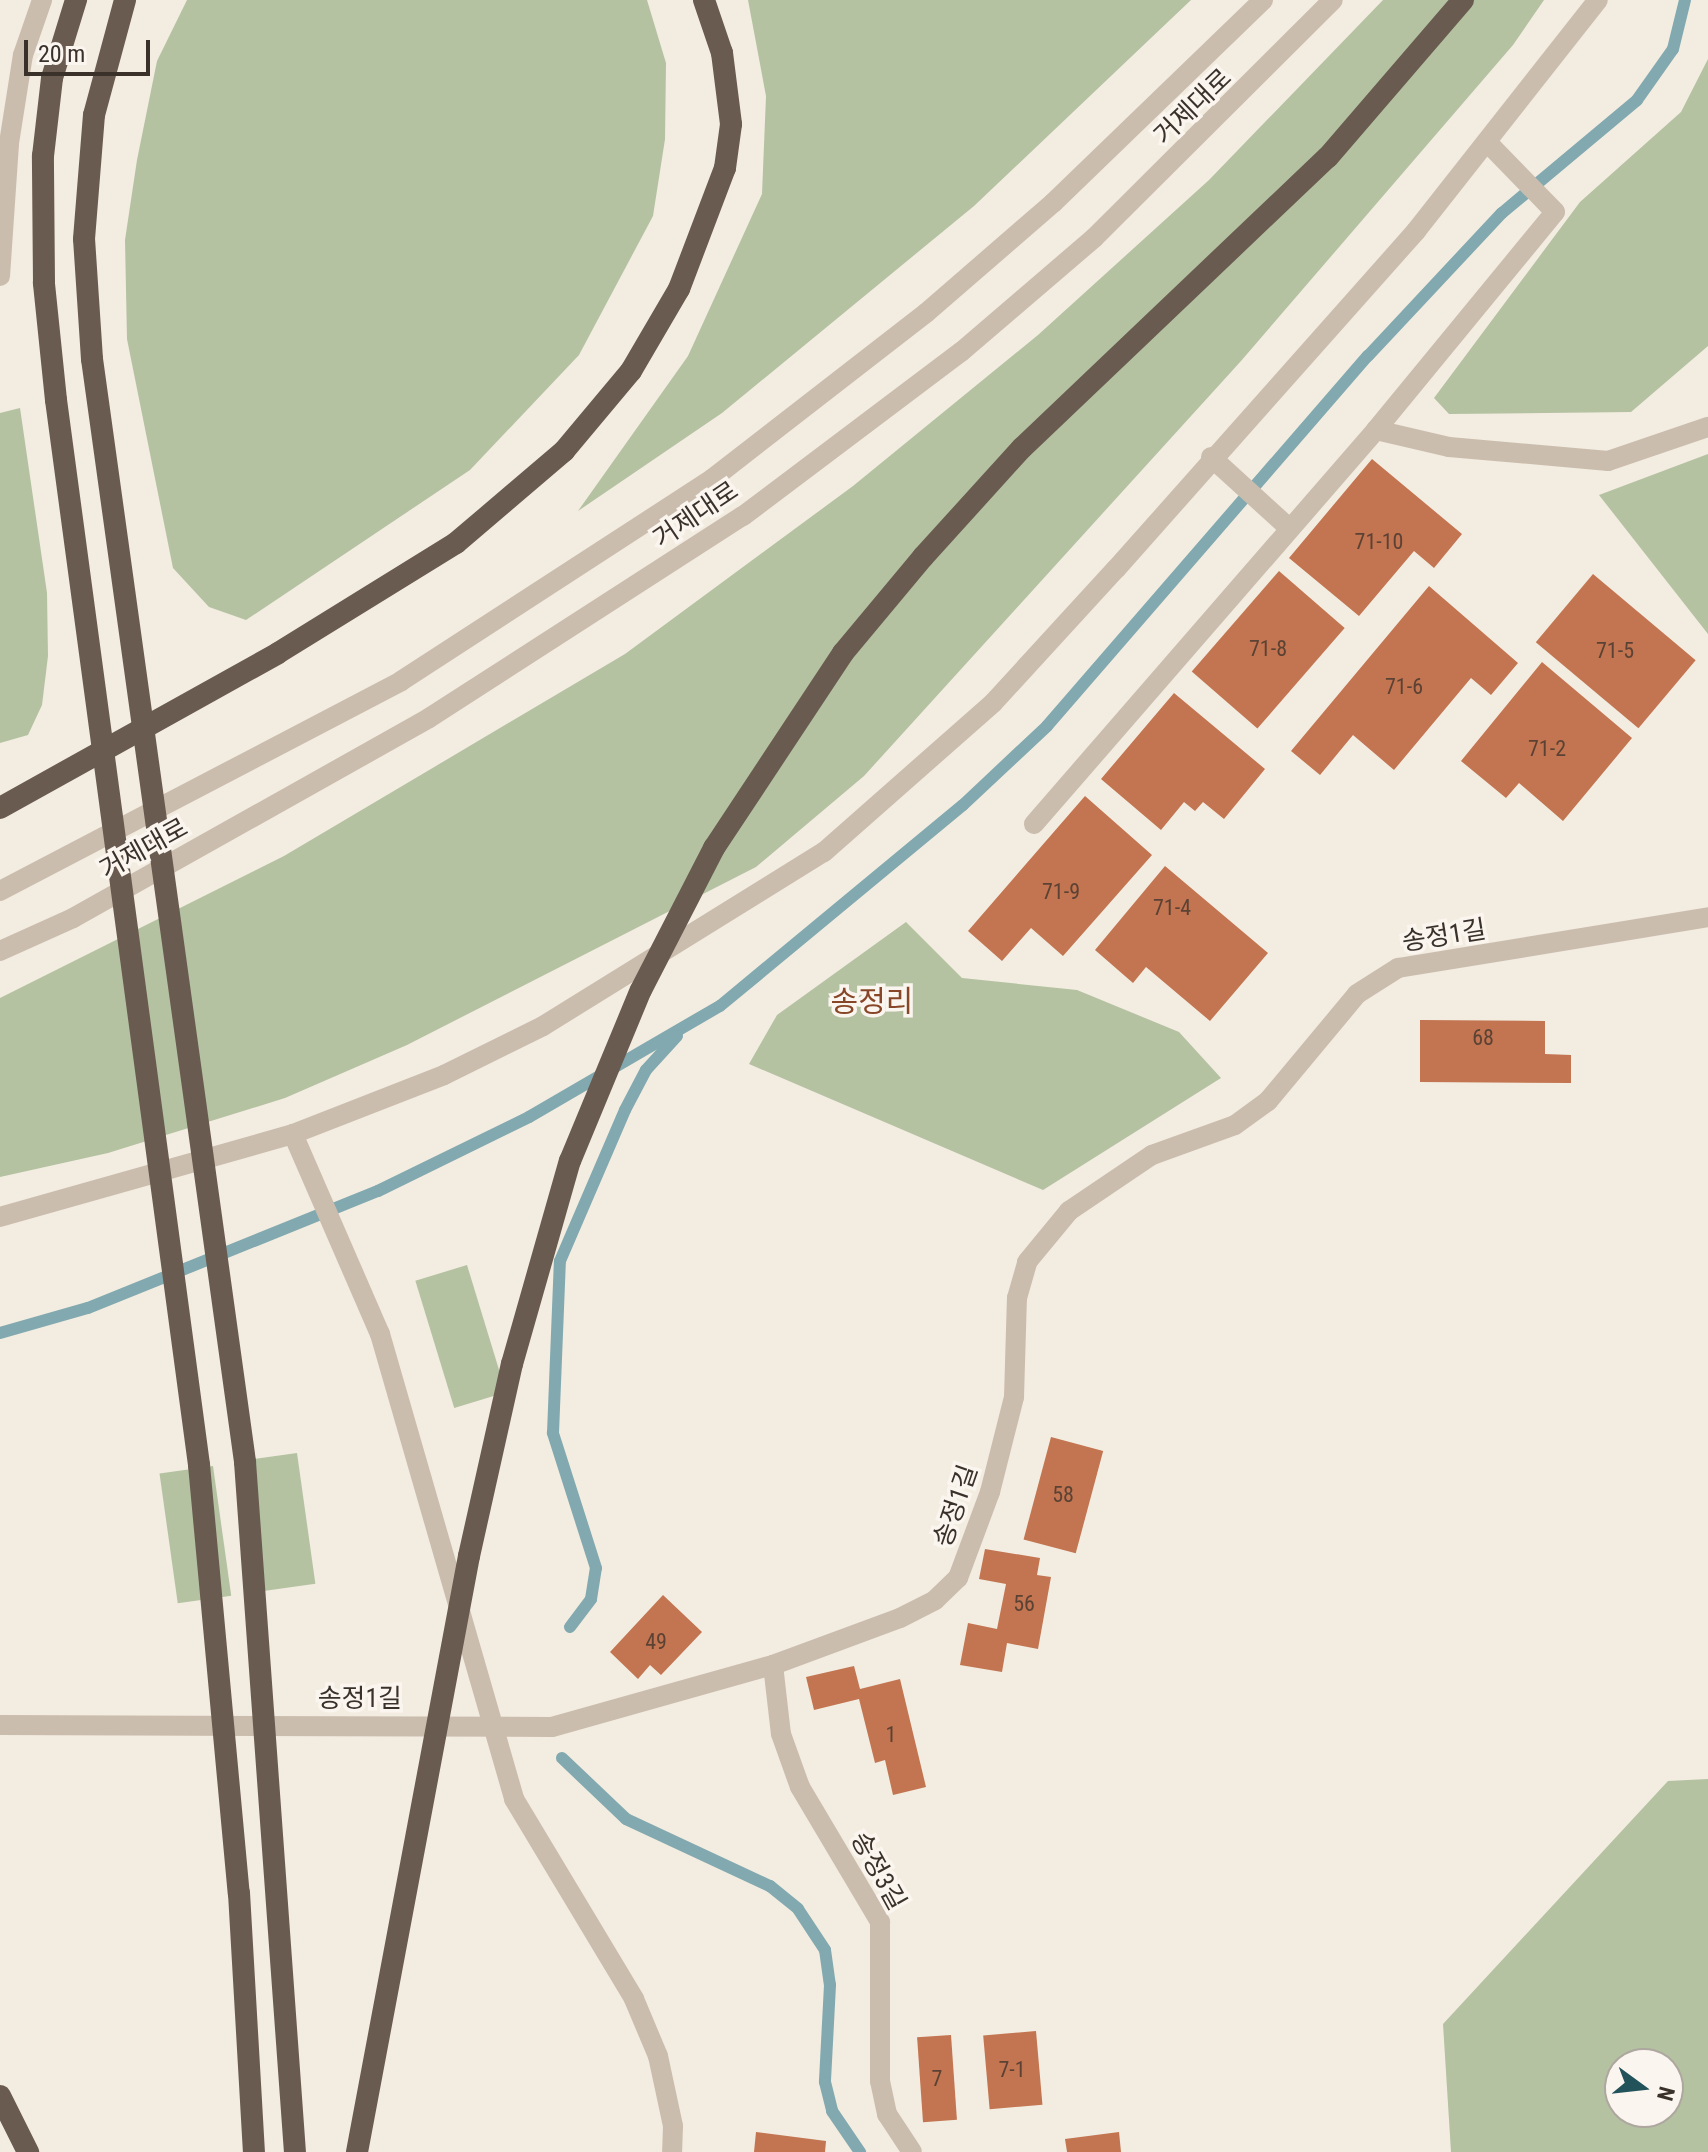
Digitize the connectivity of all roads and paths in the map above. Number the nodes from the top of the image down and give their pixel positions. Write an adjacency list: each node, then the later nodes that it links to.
1 (42, 0): 10 (street)
2 (76, 0): 27 (highway, bridge)
3 (125, 0): 28 (highway, bridge)
4 (704, 0): 15 (highway)
5 (1263, 0): 17 (street, 거제대로)
6 (1333, 0): 19 (street, 거제대로)
7 (1463, 0): 29 (highway, bridge)
8 (1598, 0): 9 (street)
9 (1488, 143): 12 (street); 13 (street)
10 (0, 276)
11 (1708, 427): 12 (street)
12 (1376, 430): 14 (street)
13 (1211, 457): 14 (street); 20 (street)
14 (1289, 528): 16 (street)
15 (0, 808)
16 (1034, 824)
17 (0, 891)
18 (1708, 917): 22 (street, 송정1길)
19 (0, 951)
20 (293, 1134): 21 (street); 24 (street)
21 (0, 1217)
22 (773, 1665): 24 (street, 송정1길); 31 (street, 송정3길)
23 (0, 1725): 24 (street, 송정1길)
24 (493, 1725): 30 (street)
25 (0, 2096): 26 (highway)
26 (28, 2152)
27 (254, 2152)
28 (295, 2152)
29 (357, 2152)
30 (672, 2152)
31 (912, 2152)

